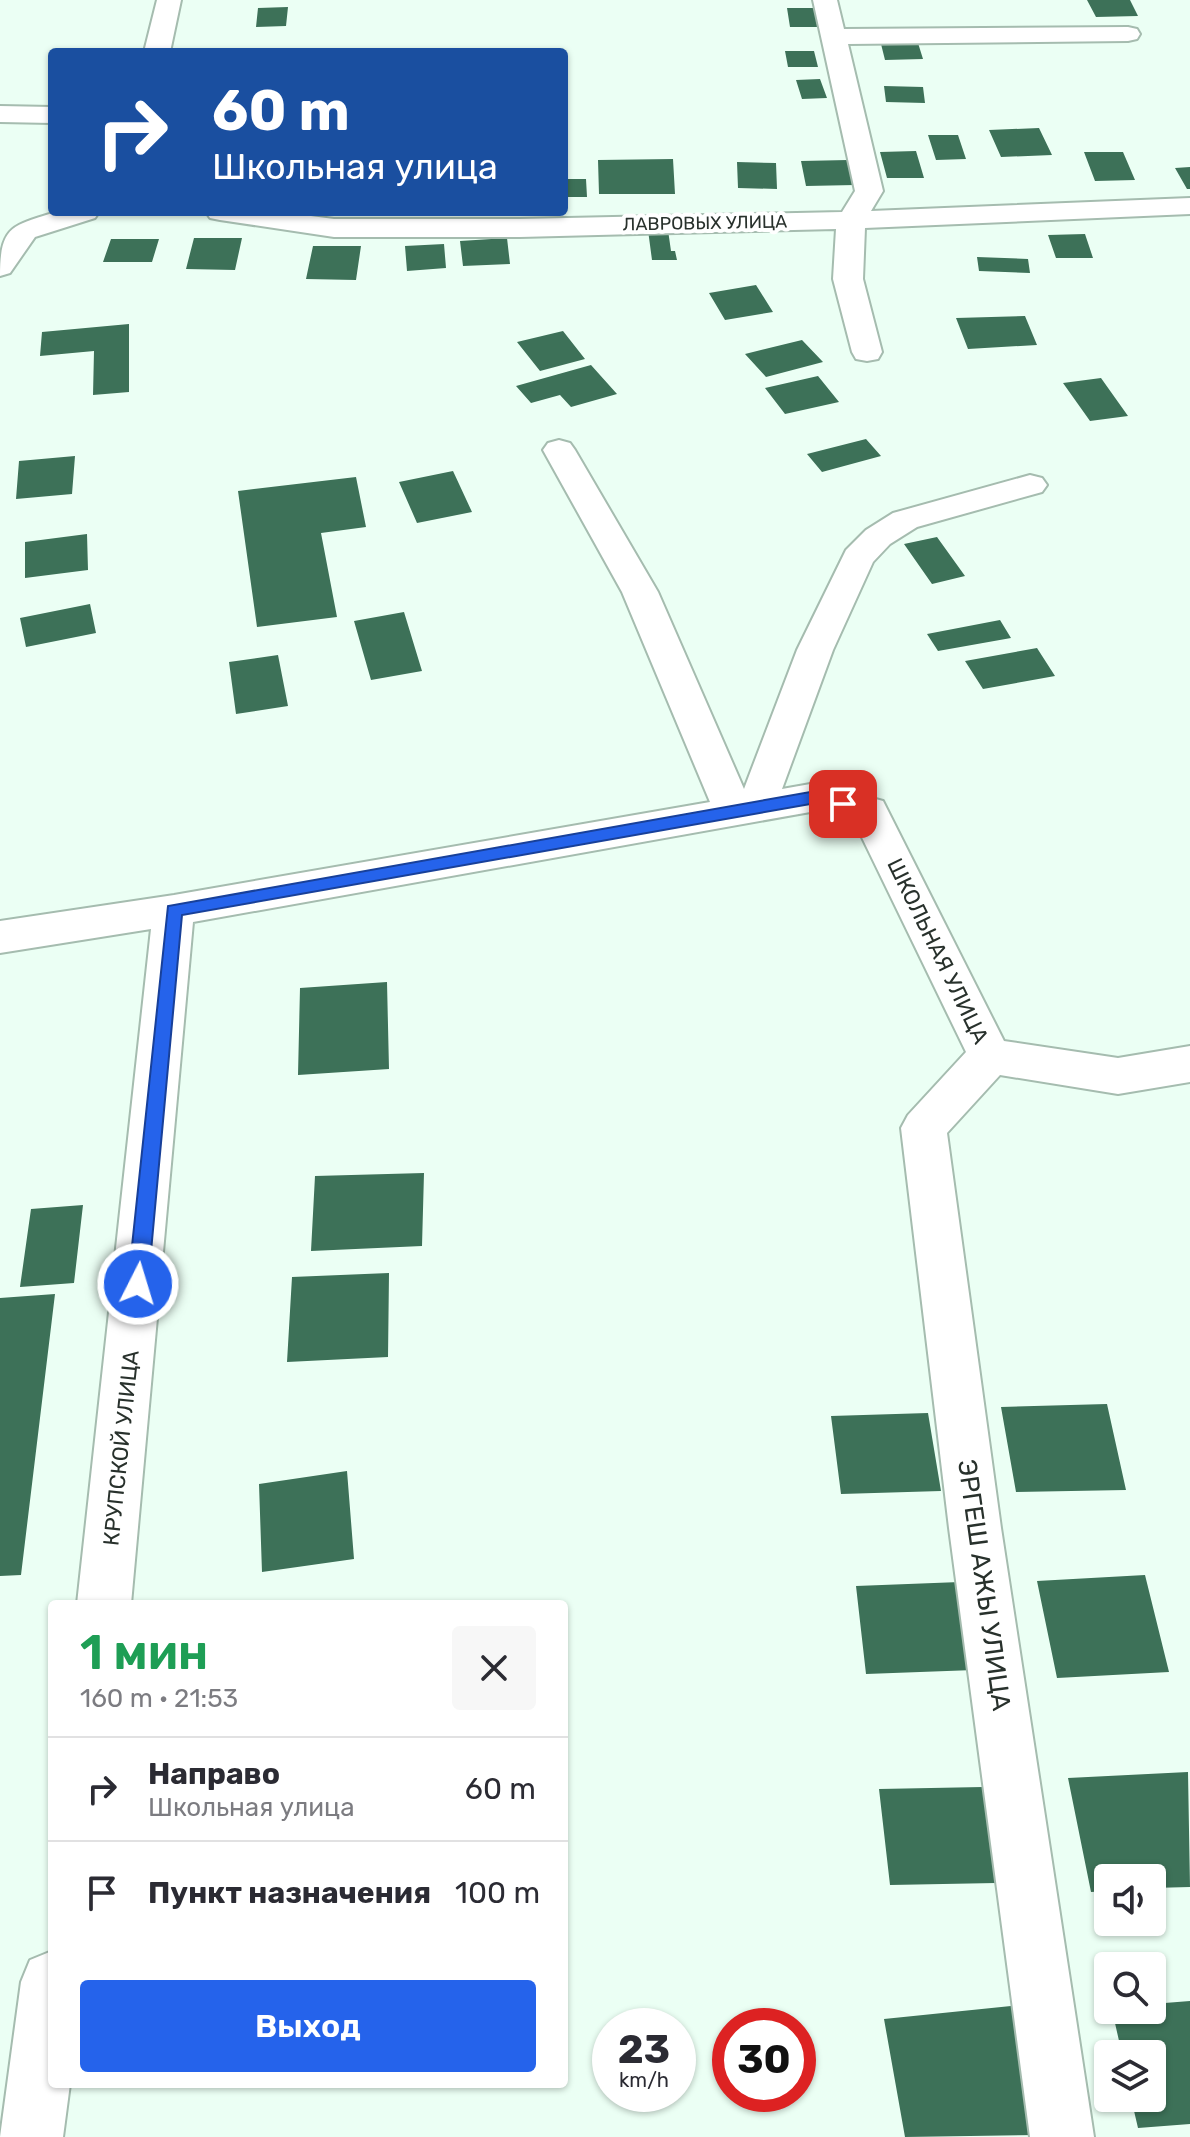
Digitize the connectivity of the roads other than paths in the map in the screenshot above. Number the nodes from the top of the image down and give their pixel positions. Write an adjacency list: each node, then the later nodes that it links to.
1 (169, 0): 5 (street)
2 (825, 0): 4 (street)
3 (1128, 34): 4 (street)
4 (834, 37): 11 (street)
5 (158, 48)
6 (0, 114): 7 (street)
7 (48, 115)
8 (1190, 206): 11 (street, ЛАВРОВЫХ УЛИЦА)
9 (72, 216): 12 (street)
10 (248, 216): 11 (street, ЛАВРОВЫХ УЛИЦА)
11 (851, 220): 13 (street)
12 (0, 267)
13 (867, 352)
14 (559, 450): 16 (street)
15 (1030, 485): 16 (street)
16 (745, 810): 17 (street, ШКОЛЬНАЯ УЛИЦА); 19 (street, ШКОЛЬНАЯ УЛИЦА)
17 (174, 910): 18 (street, ШКОЛЬНАЯ УЛИЦА); 21 (street, КРУПСКОЙ УЛИЦА)
18 (0, 937)
19 (990, 1056): 20 (street, ШКОЛЬНАЯ УЛИЦА); 24 (street, ЭРГЕШ АЖЫ УЛИЦА)
20 (1190, 1064)
21 (104, 1600)
22 (48, 2012): 23 (street)
23 (31, 2137)
24 (1062, 2137)

